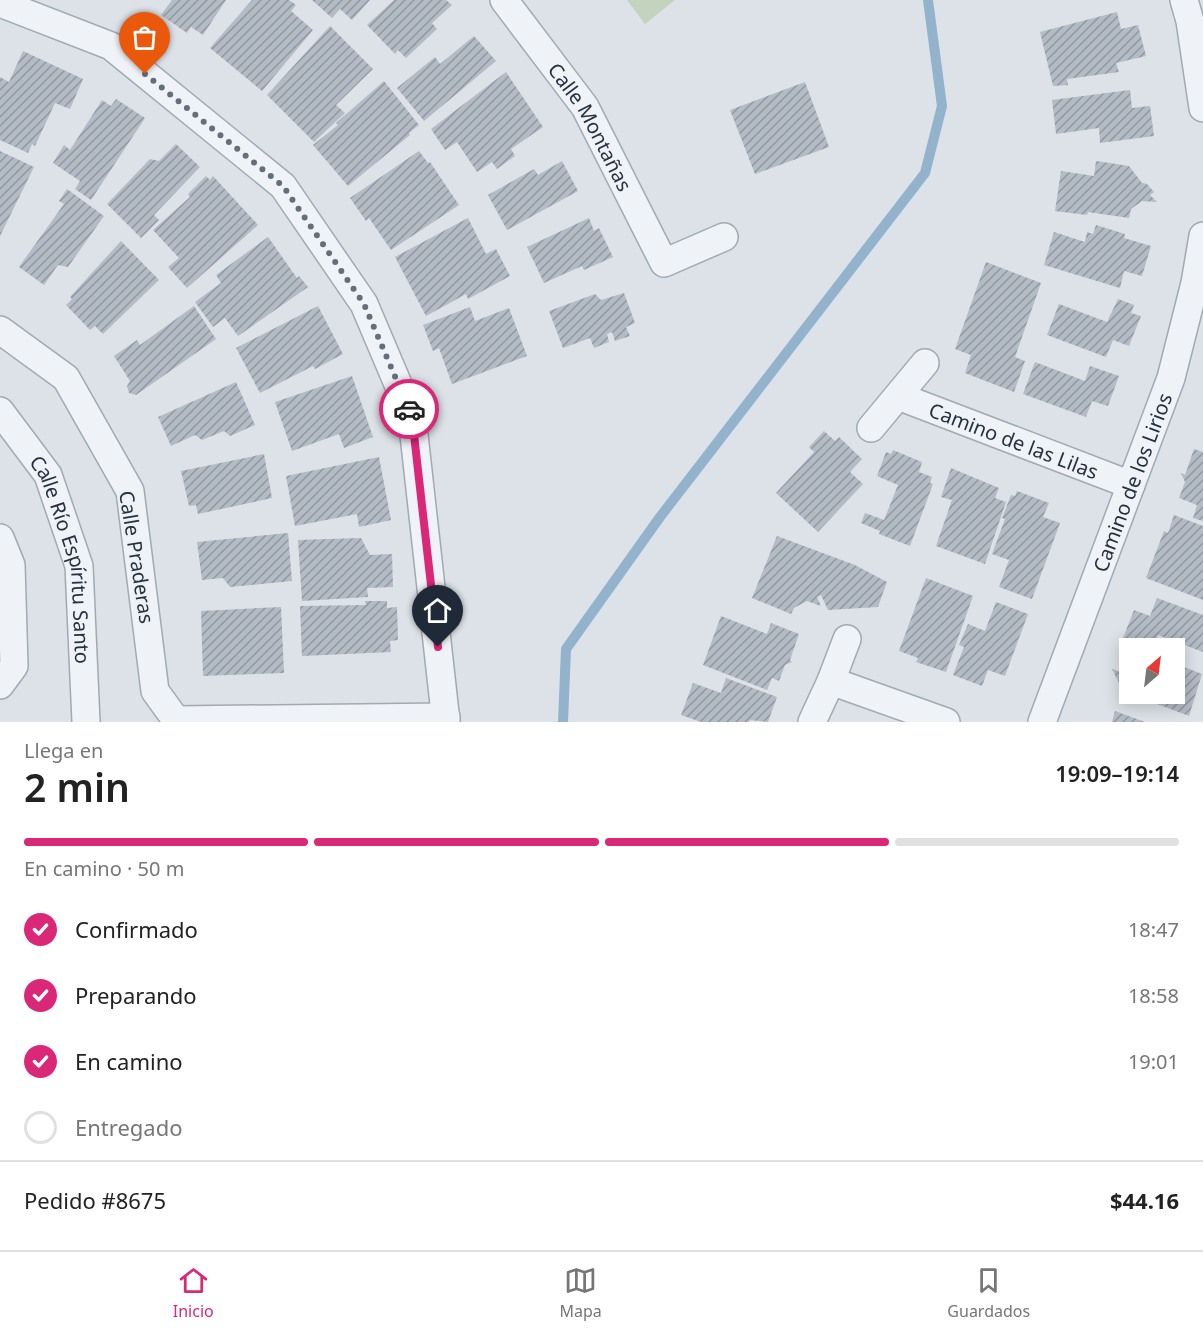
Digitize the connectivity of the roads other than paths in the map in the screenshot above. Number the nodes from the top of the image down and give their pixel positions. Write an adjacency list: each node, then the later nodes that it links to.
1 (504, 0): 6 (street, Calle Montañas)
2 (1184, 0): 4 (street)
3 (0, 3): 17 (street)
4 (1203, 108)
5 (1203, 236): 12 (street, Camino de los Lirios)
6 (724, 237)
7 (0, 330): 17 (street, Calle Praderas)
8 (925, 363): 9 (street, Camino de las Lilas)
9 (898, 396): 11 (street, Camino de las Lilas); 12 (street, Camino de las Lilas)
10 (0, 411): 18 (street, Calle Río Espíritu Santo)
11 (871, 428)
12 (1131, 485): 21 (street, Camino de los Lirios)
13 (0, 538): 16 (street)
14 (847, 639): 15 (street)
15 (831, 681): 19 (street); 20 (street)
16 (0, 685)
17 (446, 719)
18 (86, 722)
19 (812, 722)
20 (945, 722)
21 (1042, 722)

